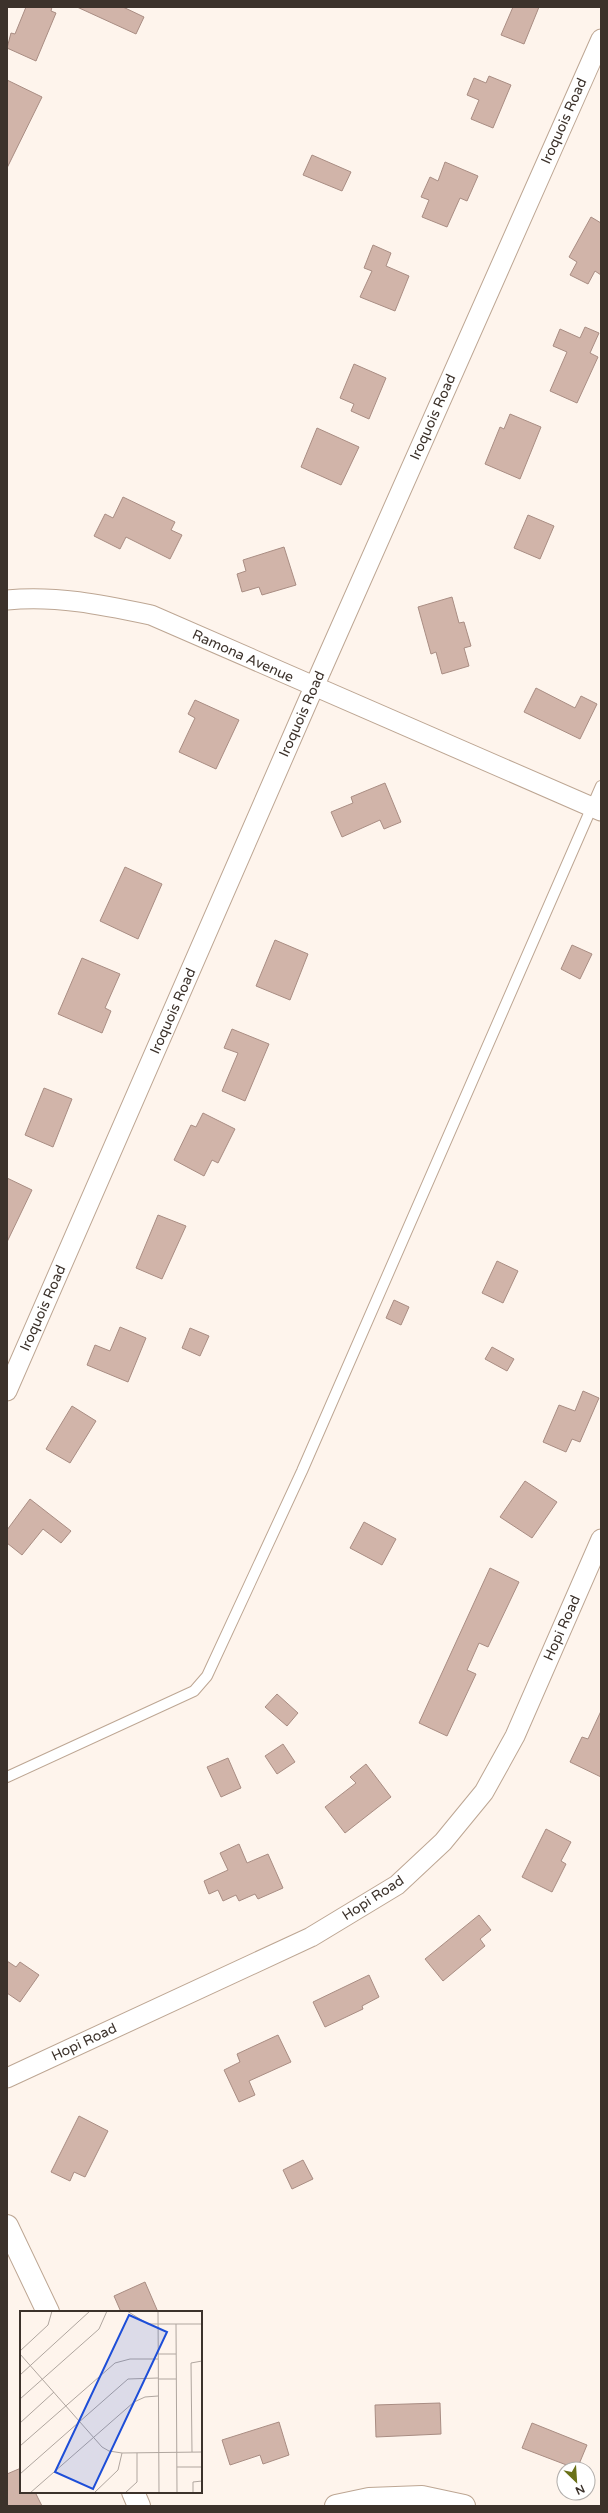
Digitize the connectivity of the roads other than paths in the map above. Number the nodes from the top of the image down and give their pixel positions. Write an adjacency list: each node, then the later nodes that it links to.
1 (601, 39): 3 (street, Iroquois Road)
2 (7, 600): 3 (street, Ramona Avenue)
3 (314, 686): 5 (street, Ramona Avenue); 6 (street, Iroquois Road)
4 (601, 786): 5 (lane)
5 (596, 809): 8 (lane)
6 (7, 1391)
7 (601, 1539): 9 (street, Hopi Road)
8 (7, 1777)
9 (7, 2078)
10 (7, 2226): 11 (street)
11 (48, 2311)
12 (133, 2493): 13 (street)
13 (139, 2506)
14 (336, 2506): 15 (street)
15 (464, 2506)

